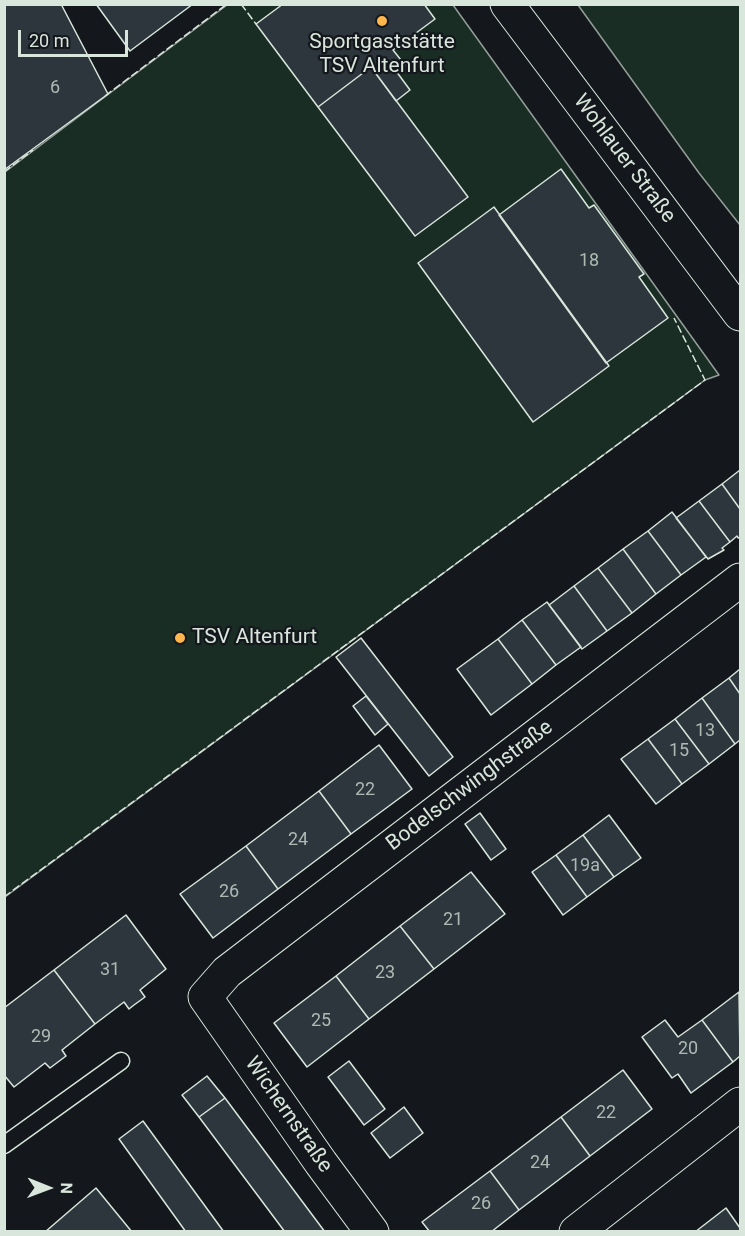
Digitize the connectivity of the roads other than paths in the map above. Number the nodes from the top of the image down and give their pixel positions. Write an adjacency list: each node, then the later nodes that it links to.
1 (507, 4): 2 (street, Wohlauer Straße)
2 (741, 314)
3 (741, 580): 4 (street, Bodelschwinghstraße)
4 (205, 997): 8 (street, Wichernstraße)
5 (121, 1061): 7 (lane)
6 (741, 1104): 9 (street)
7 (4, 1145)
8 (372, 1232)
9 (576, 1232)

